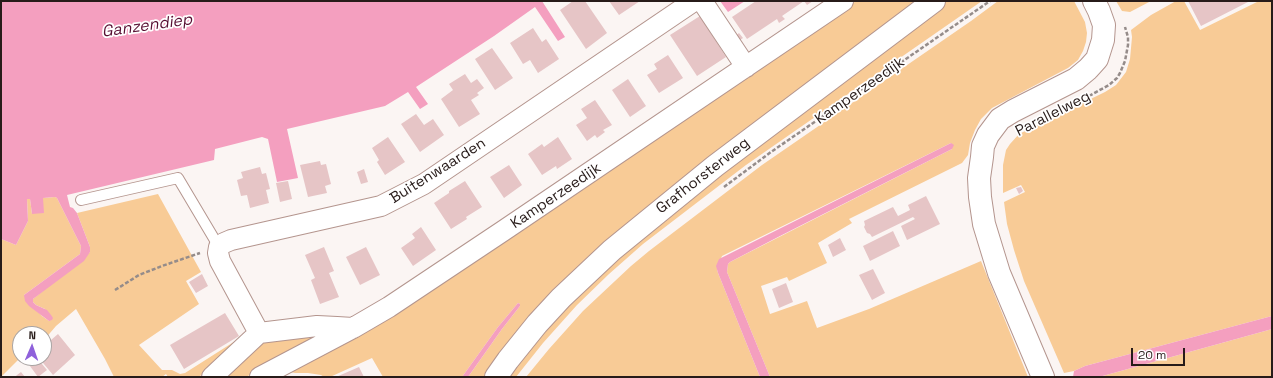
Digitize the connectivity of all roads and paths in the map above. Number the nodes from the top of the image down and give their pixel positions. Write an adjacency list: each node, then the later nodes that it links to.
1 (694, 1): 14 (street, Buitenwaarden)
2 (702, 1): 10 (street)
3 (843, 1): 10 (street, Kamperzeedijk)
4 (934, 1): 20 (main road, Grafhorsterweg)
5 (990, 1): 12 (path, Kamperzeedijk)
6 (1081, 1): 9 (main road)
7 (1094, 1): 9 (main road, Parallelweg)
8 (1123, 24): 11 (path, Parallelweg)
9 (1096, 59): 21 (main road, Parallelweg)
10 (746, 66): 16 (street, Kamperzeedijk)
11 (1089, 96)
12 (721, 189)
13 (81, 200): 14 (lane)
14 (220, 247): 15 (path); 17 (street)
15 (115, 290)
16 (353, 328): 17 (street); 19 (street, Kamperzeedijk)
17 (259, 332): 18 (street)
18 (212, 377)
19 (260, 377)
20 (496, 377)
21 (1043, 377)

